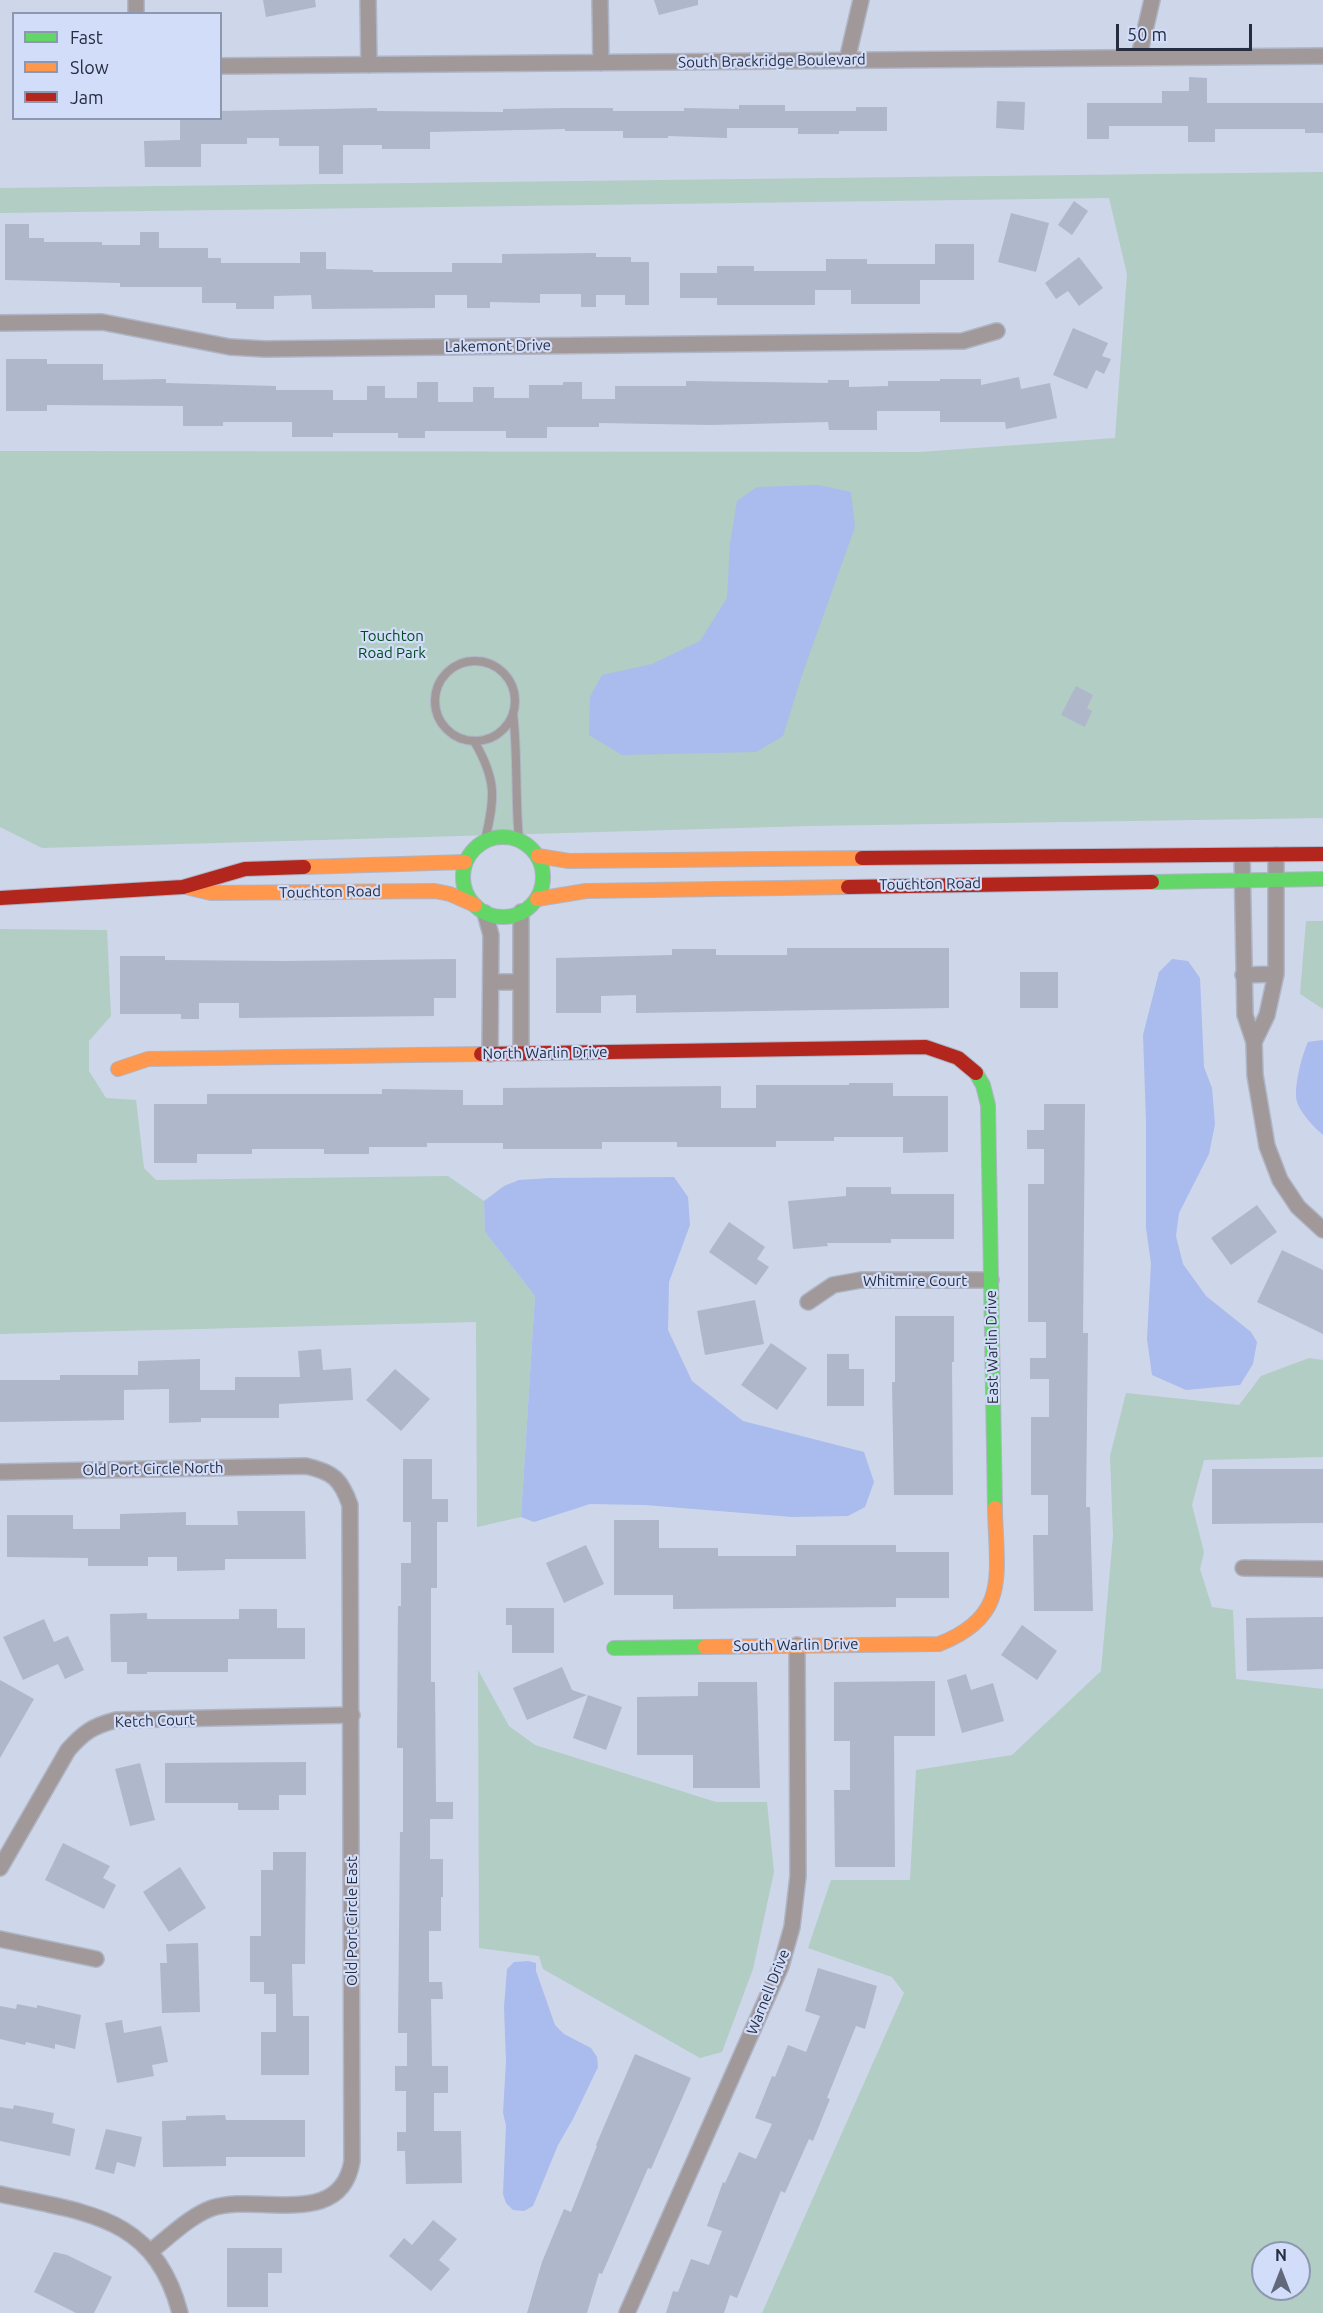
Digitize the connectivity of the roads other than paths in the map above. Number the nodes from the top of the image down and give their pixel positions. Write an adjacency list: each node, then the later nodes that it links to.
1 (368, 0): 9 (street)
2 (600, 0): 8 (street)
3 (861, 0): 7 (street)
4 (1152, 0): 5 (street)
5 (1139, 56): 6 (street, South Brackridge Boulevard); 7 (street, South Brackridge Boulevard)
6 (1323, 56)
7 (847, 60): 8 (street, South Brackridge Boulevard)
8 (601, 63): 9 (street, South Brackridge Boulevard)
9 (369, 65): 10 (street, South Brackridge Boulevard)
10 (222, 66)
11 (0, 323): 12 (street, Lakemont Drive)
12 (997, 331)
13 (513, 713): 14 (lane); 14 (lane); 16 (lane)
14 (474, 741): 15 (lane)
15 (485, 840): 16 (street); 21 (street)
16 (519, 840): 19 (street)
17 (1323, 854): 18 (street, Touchton Road)
18 (1276, 855): 20 (street, Touchton Road); 22 (street)
19 (538, 856): 20 (street, Touchton Road); 27 (street)
20 (1242, 856): 24 (street)
21 (465, 862): 25 (street, Touchton Road); 28 (street)
22 (1276, 879): 23 (street, Touchton Road); 24 (street, Touchton Road); 30 (street)
23 (1323, 879)
24 (1243, 880): 27 (street, Touchton Road); 31 (street)
25 (183, 887): 26 (street, Touchton Road); 28 (street, Touchton Road)
26 (1, 898)
27 (537, 899): 29 (street, Touchton Road)
28 (480, 909): 29 (street, Touchton Road); 33 (street)
29 (521, 912): 32 (street)
30 (1276, 974): 31 (street); 34 (street)
31 (1243, 975): 34 (street)
32 (521, 981): 33 (street); 35 (street)
33 (490, 982): 36 (street)
34 (1254, 1042): 39 (street)
35 (521, 1053): 36 (street, North Warlin Drive); 37 (street, North Warlin Drive)
36 (490, 1054): 38 (street, North Warlin Drive)
37 (968, 1065): 40 (street, East Warlin Drive)
38 (118, 1069)
39 (1323, 1230)
40 (991, 1280): 41 (street, Whitmire Court); 46 (street, East Warlin Drive)
41 (807, 1302)
42 (306, 1466): 43 (street, Old Port Circle North); 49 (street, Old Port Circle East)
43 (0, 1472)
44 (1243, 1568): 45 (street)
45 (1323, 1569)
46 (975, 1628): 47 (street, South Warlin Drive)
47 (797, 1645): 48 (street, South Warlin Drive); 56 (street, Warnell Drive)
48 (614, 1648)
49 (352, 1716): 50 (street, Ketch Court); 54 (street, Old Port Circle East)
50 (0, 1868)
51 (0, 1939): 52 (street)
52 (96, 1959)
53 (0, 2194): 54 (street)
54 (152, 2251): 55 (street)
55 (180, 2313)
56 (627, 2313)

